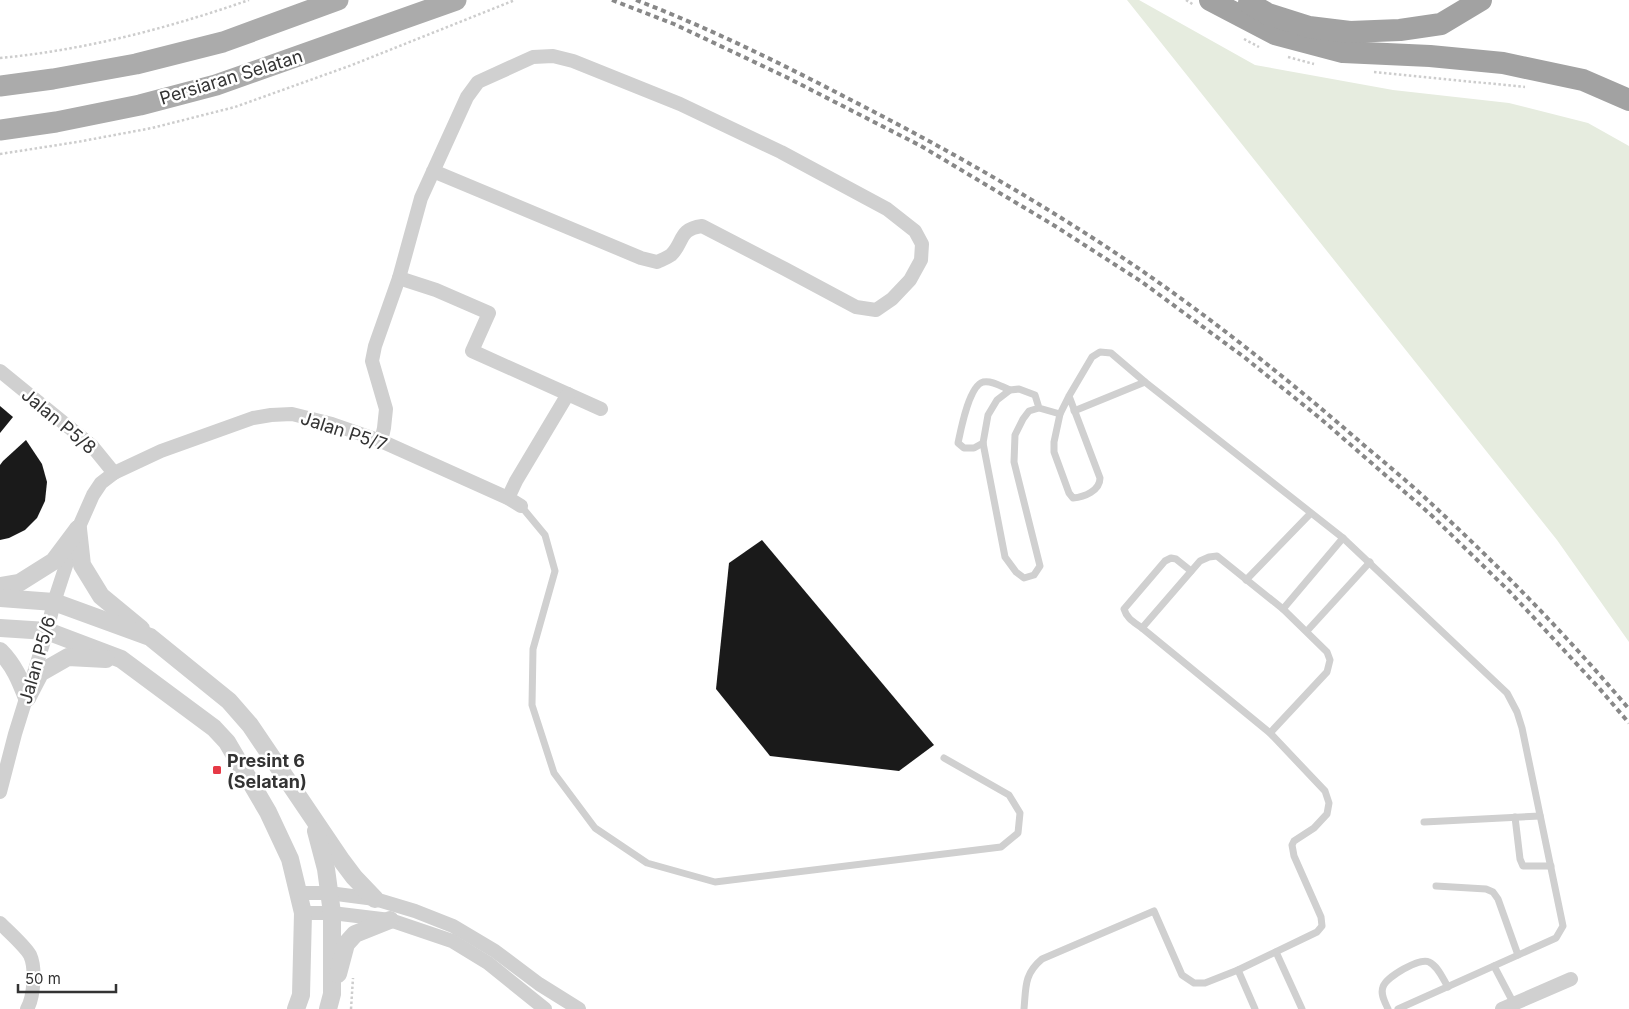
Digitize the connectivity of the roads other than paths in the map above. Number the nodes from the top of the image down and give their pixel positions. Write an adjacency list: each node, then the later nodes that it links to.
1 (338, 0): 6 (main road, Persiaran Selatan)
2 (456, 0): 8 (main road, Persiaran Selatan)
3 (1210, 0): 7 (highway)
4 (1244, 0): 5 (highway)
5 (1481, 0)
6 (0, 86)
7 (1629, 100)
8 (0, 130)
9 (433, 171): 9 (street); 10 (street)
10 (399, 278): 14 (street); 20 (street)
11 (0, 372): 22 (street, Jalan P5/8)
12 (1145, 382): 15 (lane); 18 (lane); 25 (lane)
13 (1010, 390): 16 (lane); 21 (lane); 21 (lane)
14 (568, 394): 17 (street); 23 (street)
15 (1068, 396): 18 (lane); 19 (lane)
16 (1039, 408): 19 (lane); 21 (lane)
17 (601, 409)
18 (1074, 411): 19 (lane)
19 (1060, 414)
20 (381, 441): 22 (street, Jalan P5/7); 23 (street, Jalan P5/7)
21 (983, 443)
22 (114, 473): 26 (street, Jalan P5/7)
23 (508, 498): 24 (street, Jalan P5/7)
24 (521, 506): 44 (lane)
25 (1310, 514): 27 (lane); 30 (lane)
26 (78, 529): 31 (street); 33 (street, Jalan P5/6); 39 (street)
27 (1343, 538): 28 (lane); 34 (lane)
28 (1370, 562): 38 (lane); 46 (lane)
29 (1191, 571): 30 (lane); 36 (lane); 36 (lane)
30 (1246, 580): 34 (lane)
31 (0, 586)
32 (0, 598): 33 (street)
33 (54, 602): 37 (street, Jalan P5/6); 39 (street)
34 (1282, 609): 38 (lane)
35 (0, 628): 37 (street)
36 (1142, 628): 43 (lane)
37 (47, 631): 41 (street); 42 (street, Jalan P5/6)
38 (1307, 631): 43 (lane)
39 (150, 638): 48 (street)
40 (0, 651): 42 (street)
41 (121, 660): 42 (street); 52 (street)
42 (27, 698): 45 (street, Jalan P5/6)
43 (1270, 733): 59 (lane)
44 (944, 758)
45 (0, 792)
46 (1540, 816): 47 (lane); 50 (lane)
47 (1515, 817): 49 (lane); 50 (lane)
48 (313, 819): 53 (street); 54 (street)
49 (1424, 822)
50 (1551, 866): 60 (lane)
51 (1436, 886): 60 (lane)
52 (299, 893): 53 (street); 56 (street)
53 (329, 893): 54 (street); 55 (street)
54 (375, 899): 64 (street)
55 (332, 913): 56 (street); 57 (street); 66 (street)
56 (303, 914): 70 (street)
57 (390, 920): 66 (street); 67 (street)
58 (0, 923): 69 (street)
59 (1276, 952): 62 (lane); 75 (lane)
60 (1518, 955): 61 (lane)
61 (1494, 966): 65 (lane); 68 (lane)
62 (1238, 970): 73 (lane); 74 (lane)
63 (1571, 979): 68 (street)
64 (539, 984): 67 (street); 72 (street)
65 (1448, 987): 76 (lane); 77 (lane)
66 (330, 1002)
67 (529, 1004): 71 (street)
68 (1508, 1007)
69 (28, 1009)
70 (296, 1009)
71 (545, 1009)
72 (579, 1009)
73 (1024, 1009)
74 (1255, 1009)
75 (1302, 1009)
76 (1388, 1009)
77 (1398, 1009)

